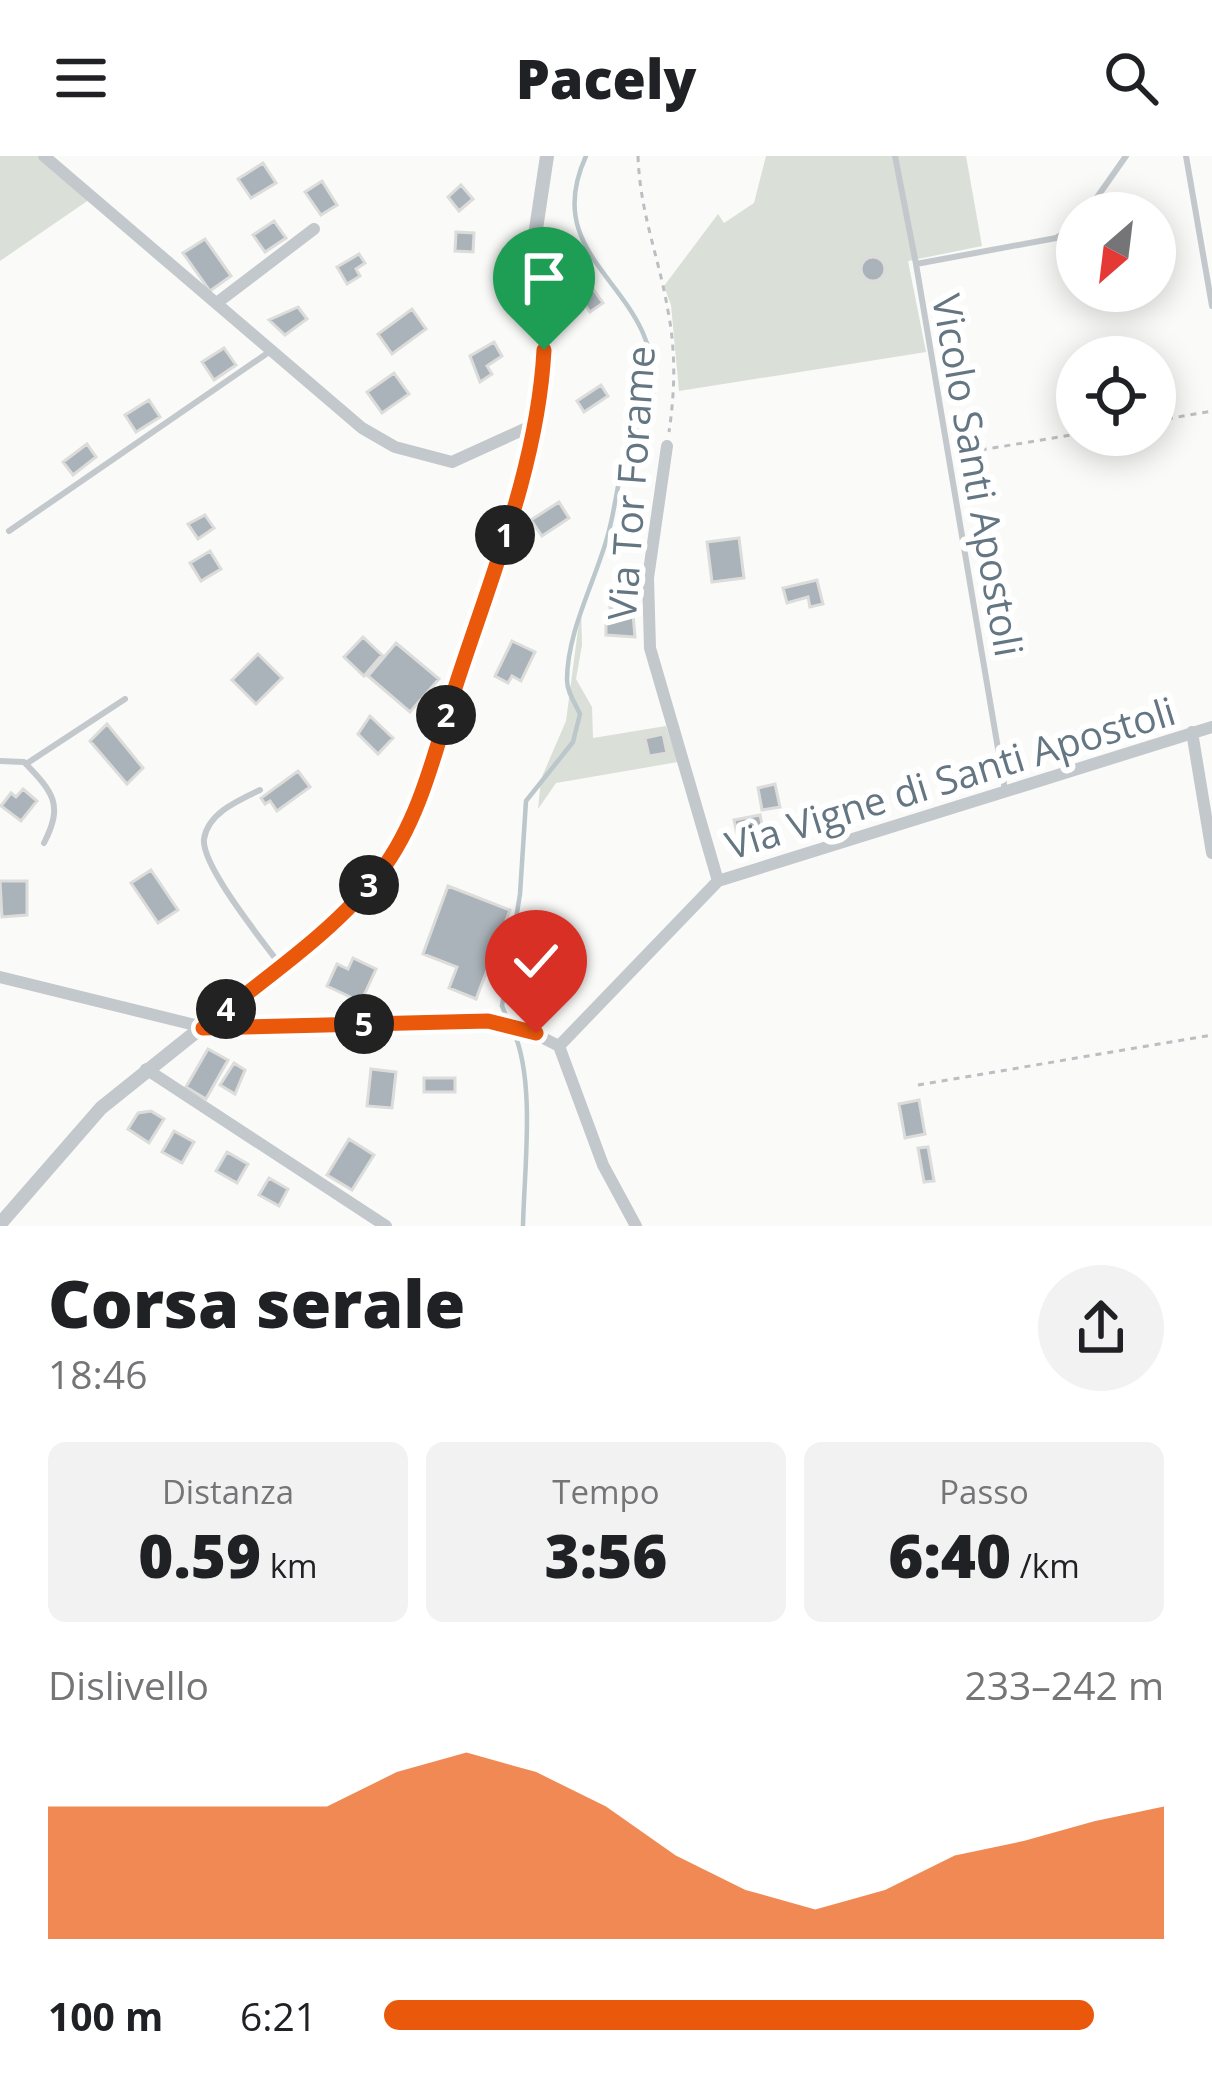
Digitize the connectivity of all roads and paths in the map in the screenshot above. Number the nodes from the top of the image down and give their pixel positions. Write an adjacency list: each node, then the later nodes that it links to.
1 (44, 156): 11 (street)
2 (547, 156): 16 (street)
3 (638, 156): 18 (path, Via Tor Forame)
4 (895, 156): 10 (lane)
5 (1126, 156): 7 (lane)
6 (1186, 156): 12 (lane)
7 (1101, 192)
8 (314, 229): 11 (street)
9 (1056, 238): 10 (lane, Vicolo Santi Apostoli)
10 (916, 264): 19 (lane, Vicolo Santi Apostoli)
11 (218, 302): 13 (street)
12 (1212, 306)
13 (272, 350): 16 (street); 20 (lane)
14 (1212, 411): 15 (path)
15 (1176, 417)
16 (531, 427): 31 (street)
17 (1056, 437): 19 (path)
18 (667, 446): 30 (street, Via Tor Forame)
19 (949, 455): 27 (lane, Vicolo Santi Apostoli)
20 (9, 531)
21 (125, 699): 25 (lane)
22 (1212, 727): 23 (street, Via Vigne di Santi Apostoli)
23 (1192, 732): 27 (street, Via Vigne di Santi Apostoli); 29 (street)
24 (0, 761): 25 (lane)
25 (26, 764): 28 (lane)
26 (260, 790): 31 (lane)
27 (1005, 790): 30 (street, Via Vigne di Santi Apostoli)
28 (44, 843)
29 (1212, 854)
30 (718, 881): 36 (street, Via Vigne di Santi Apostoli)
31 (280, 965): 34 (street)
32 (0, 967): 33 (lane)
33 (6, 979): 34 (street)
34 (203, 1028): 36 (street); 37 (street)
35 (1212, 1035): 38 (path)
36 (559, 1046): 41 (street)
37 (146, 1069): 39 (street); 40 (street)
38 (918, 1085)
39 (0, 1224)
40 (386, 1226)
41 (636, 1226)

